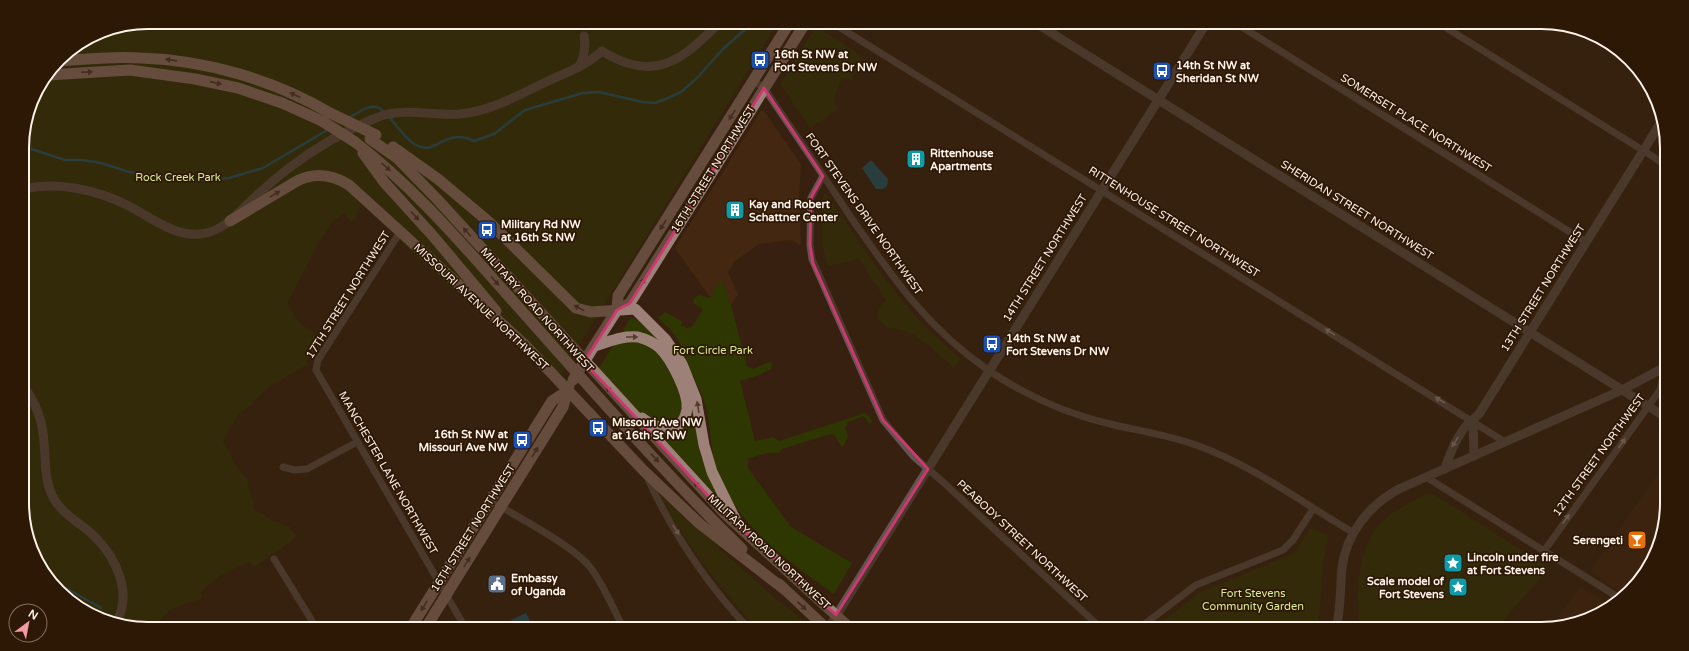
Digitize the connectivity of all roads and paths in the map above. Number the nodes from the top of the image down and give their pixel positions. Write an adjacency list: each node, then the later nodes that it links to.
1 (713, 29): 11 (street)
2 (786, 29): 13 (main road, 16TH STREET NORTHWEST)
3 (802, 29): 14 (main road, 16TH STREET NORTHWEST)
4 (842, 29): 24 (street, RITTENHOUSE STREET NORTHWEST)
5 (1045, 29): 15 (street, SHERIDAN STREET NORTHWEST)
6 (1203, 29): 15 (street, 14TH STREET NORTHWEST)
7 (1245, 29): 27 (street, SOMERSET PLACE NORTHWEST)
8 (1448, 29): 20 (street)
9 (584, 36): 11 (street)
10 (67, 60): 16 (main road, MILITARY ROAD NORTHWEST, one-way to 10)
11 (578, 67): 25 (street)
12 (54, 75): 16 (main road, MILITARY ROAD NORTHWEST, one-way to 16)
13 (753, 82): 14 (street, FORT STEVENS DRIVE NORTHWEST); 28 (main road, 16TH STREET NORTHWEST, one-way to 28)
14 (764, 88): 22 (street, FORT STEVENS DRIVE NORTHWEST); 28 (main road, 16TH STREET NORTHWEST, one-way to 14)
15 (1158, 100): 24 (street, 14TH STREET NORTHWEST); 29 (street, SHERIDAN STREET NORTHWEST)
16 (326, 117): 18 (main road, bridge); 19 (main road, MILITARY ROAD NORTHWEST, bridge)
17 (1658, 127): 20 (street, 13TH STREET NORTHWEST)
18 (373, 137): 28 (main road, one-way to 18); 39 (main road, MILITARY ROAD NORTHWEST, one-way to 18)
19 (355, 142): 30 (main road, one-way to 30); 59 (main road, MILITARY ROAD NORTHWEST, one-way to 59)
20 (1643, 150): 21 (street); 27 (street, 13TH STREET NORTHWEST)
21 (1660, 162)
22 (823, 176): 34 (street, FORT STEVENS DRIVE NORTHWEST); 47 (street, PEABODY STREET NORTHWEST)
23 (29, 188): 25 (street)
24 (1102, 190): 34 (street, 14TH STREET NORTHWEST); 42 (street, RITTENHOUSE STREET NORTHWEST, one-way to 24)
25 (230, 221): 26 (main road, MISSOURI AVENUE NORTHWEST, one-way to 26)
26 (400, 232): 30 (main road, MISSOURI AVENUE NORTHWEST); 33 (street, 17TH STREET NORTHWEST)
27 (1586, 242): 29 (street, 13TH STREET NORTHWEST)
28 (617, 310): 31 (main road, 16TH STREET NORTHWEST); 54 (main road, one-way to 28)
29 (1530, 332): 37 (street, SHERIDAN STREET NORTHWEST); 42 (street, 13TH STREET NORTHWEST)
30 (524, 344): 36 (main road, MISSOURI AVENUE NORTHWEST)
31 (594, 346): 36 (main road, 16TH STREET NORTHWEST, bridge); 39 (main road, one-way to 39)
32 (1660, 369): 37 (street)
33 (316, 370): 43 (street, MANCHESTER LANE NORTHWEST)
34 (989, 371): 47 (street, 14TH STREET NORTHWEST); 53 (street, FORT STEVENS DRIVE NORTHWEST)
35 (1660, 389): 40 (street, 12TH STREET NORTHWEST)
36 (567, 390): 49 (main road, MISSOURI AVENUE NORTHWEST); 51 (main road, 16TH STREET NORTHWEST); 52 (main road, 16TH STREET NORTHWEST, one-way to 36)
37 (1622, 390): 40 (street, SHERIDAN STREET NORTHWEST); 44 (street)
38 (29, 396): 63 (street)
39 (623, 405): 54 (main road, MILITARY ROAD NORTHWEST, one-way to 39)
40 (1648, 406): 41 (street, SHERIDAN STREET NORTHWEST); 56 (street, 12TH STREET NORTHWEST, one-way to 40)
41 (1660, 414)
42 (1473, 421): 44 (street, RITTENHOUSE STREET NORTHWEST); 45 (street); 48 (street, 13TH STREET NORTHWEST, one-way to 48)
43 (357, 442): 46 (street); 58 (street, MANCHESTER LANE NORTHWEST)
44 (1506, 442): 45 (street)
45 (1474, 456): 48 (street)
46 (283, 467)
47 (928, 469): 62 (street, 14TH STREET NORTHWEST); 73 (street, PEABODY STREET NORTHWEST)
48 (1445, 469): 50 (street)
49 (644, 471): 59 (main road); 69 (street, MISSOURI AVENUE NORTHWEST, one-way to 69)
50 (1426, 477): 55 (street); 56 (street)
51 (490, 501): 52 (street); 58 (main road, 16TH STREET NORTHWEST)
52 (501, 507): 60 (main road, 16TH STREET NORTHWEST, one-way to 52); 68 (street)
53 (1313, 509): 55 (street, FORT STEVENS DRIVE NORTHWEST); 74 (street)
54 (746, 533): 62 (main road, MILITARY ROAD NORTHWEST)
55 (1354, 533): 75 (street)
56 (1544, 551): 61 (street)
57 (274, 559): 64 (street)
58 (439, 583): 60 (street, MANCHESTER LANE NORTHWEST); 65 (main road, 16TH STREET NORTHWEST, one-way to 65)
59 (784, 589): 70 (main road, MILITARY ROAD NORTHWEST, one-way to 70)
60 (446, 596): 66 (main road, 16TH STREET NORTHWEST); 67 (street, MANCHESTER LANE NORTHWEST)
61 (1616, 596)
62 (836, 615): 71 (street, 14TH STREET NORTHWEST); 72 (main road, MILITARY ROAD NORTHWEST)
63 (118, 618)
64 (313, 622)
65 (414, 622)
66 (429, 622)
67 (462, 622)
68 (620, 622)
69 (743, 622)
70 (819, 622)
71 (832, 622)
72 (844, 622)
73 (1094, 622)
74 (1147, 622)
75 (1337, 622)

